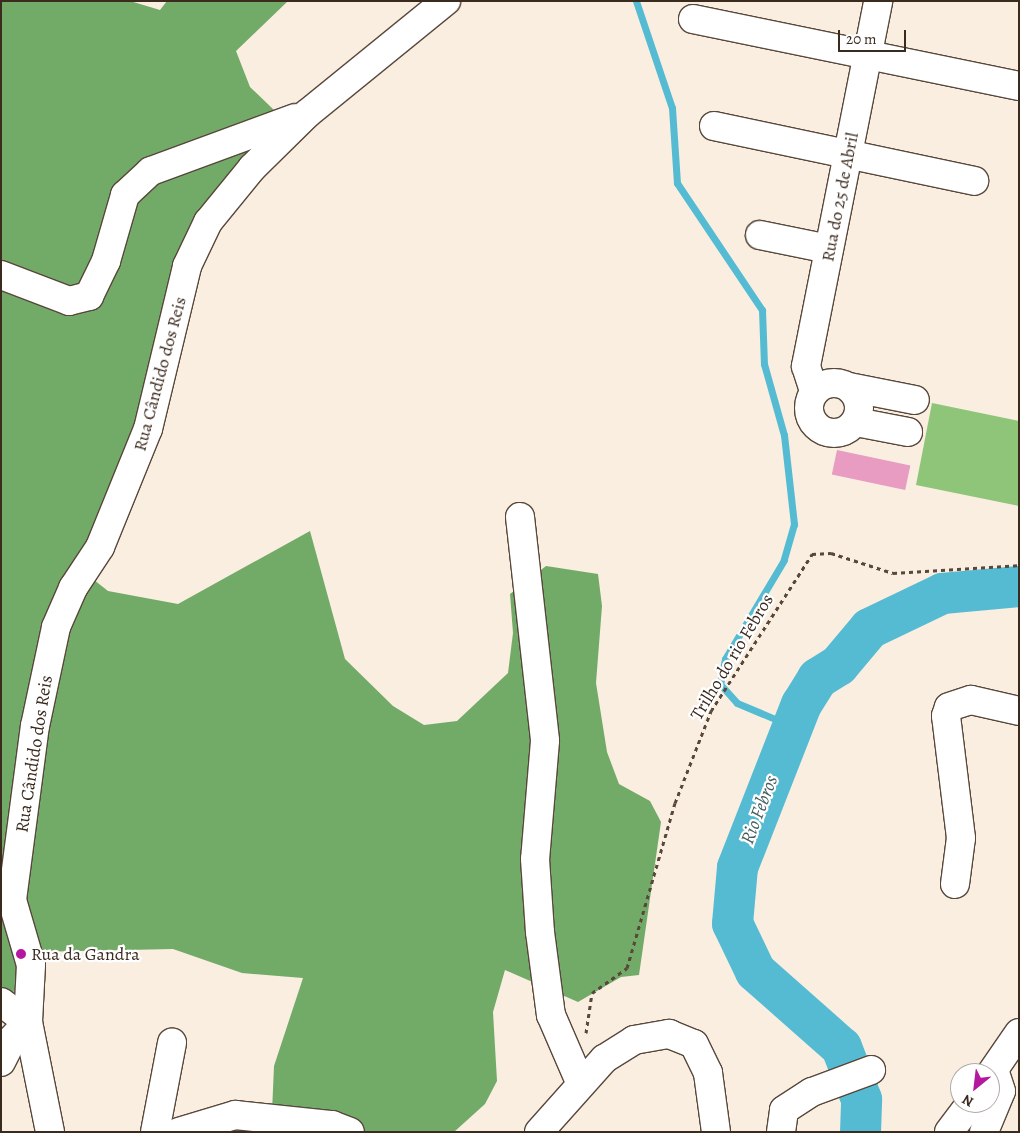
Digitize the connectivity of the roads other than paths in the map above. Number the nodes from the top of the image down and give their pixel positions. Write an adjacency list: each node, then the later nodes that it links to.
1 (446, 1): 6 (street, Rua Cândido dos Reis)
2 (878, 1): 4 (street, Rua do 25 de Abril)
3 (693, 19): 4 (street)
4 (868, 54): 5 (street); 8 (street, Rua do 25 de Abril)
5 (1019, 86)
6 (308, 113): 12 (street); 21 (street, Rua Cândido dos Reis)
7 (714, 126): 8 (street)
8 (848, 154): 9 (street); 11 (street, Rua do 25 de Abril)
9 (974, 181)
10 (760, 235): 11 (street)
11 (829, 249): 14 (street, Rua do 25 de Abril)
12 (1, 275)
13 (849, 388): 14 (street); 15 (street); 16 (street)
14 (814, 391): 16 (street, Rua do 25 de Abril)
15 (915, 400)
16 (856, 422): 17 (street)
17 (908, 432)
18 (520, 517): 29 (street)
19 (1019, 711): 20 (street)
20 (955, 884)
21 (7, 890): 23 (street, Rua Cândido dos Reis)
22 (1, 1002): 23 (street)
23 (28, 1022): 26 (street); 32 (street, Rua Cândido dos Reis)
24 (1019, 1033): 27 (street)
25 (172, 1043): 33 (street)
26 (1, 1062)
27 (998, 1063)
28 (859, 1075): 38 (street)
29 (580, 1082): 36 (street); 37 (street)
30 (963, 1113): 39 (street)
31 (992, 1113): 40 (street)
32 (50, 1132)
33 (154, 1132)
34 (179, 1132): 35 (street)
35 (350, 1132)
36 (539, 1132)
37 (716, 1132)
38 (780, 1132)
39 (949, 1132)
40 (984, 1132)

